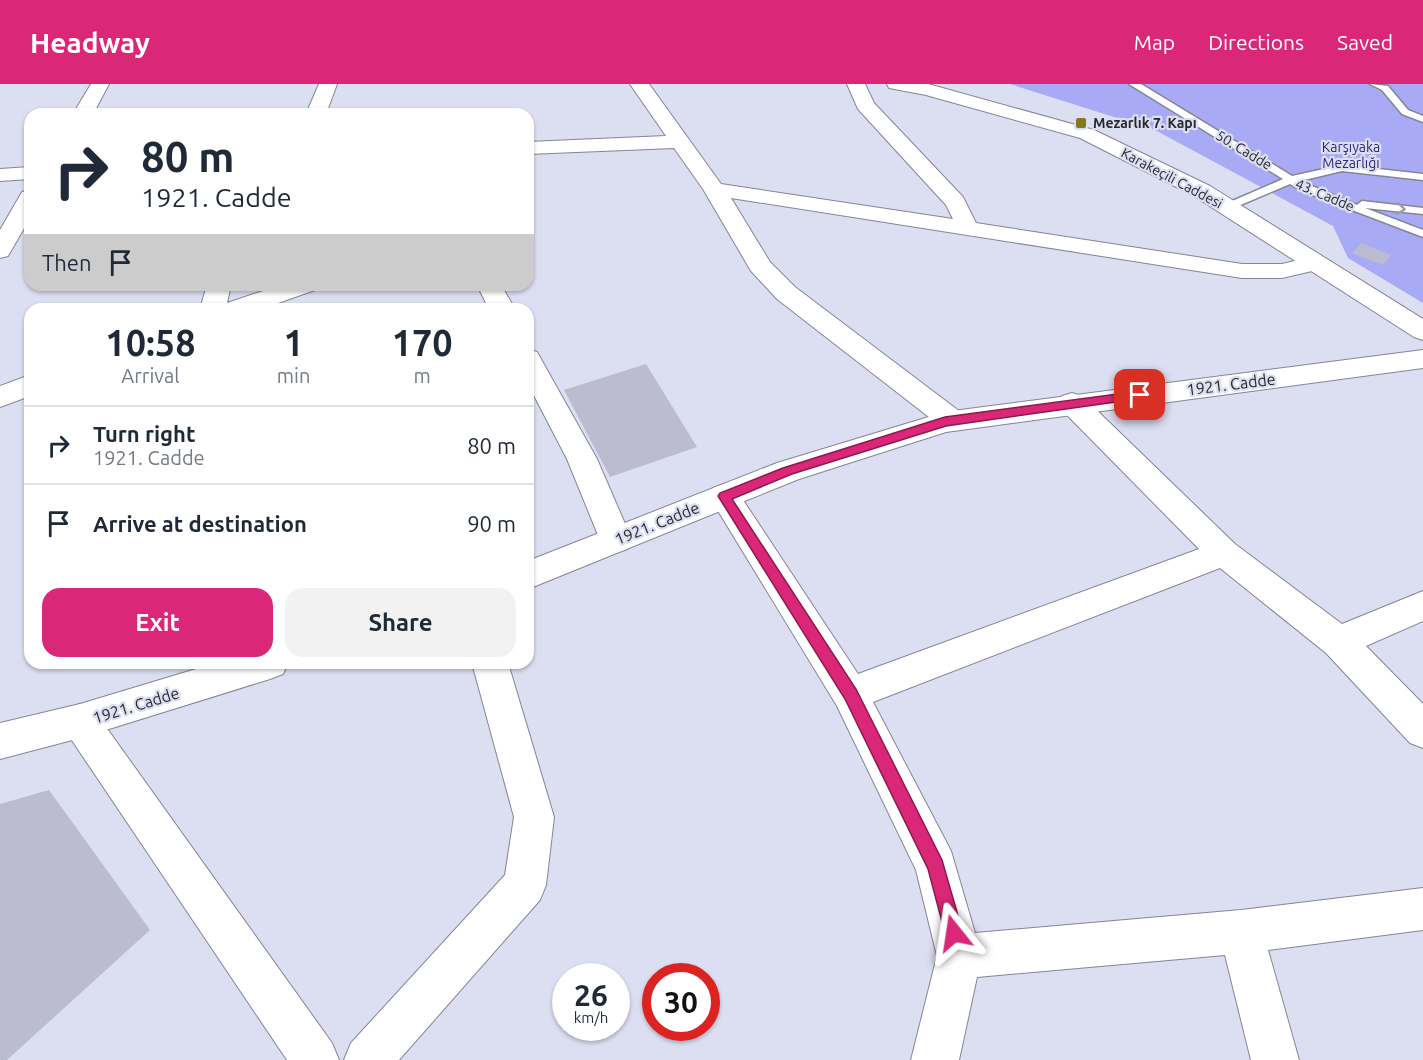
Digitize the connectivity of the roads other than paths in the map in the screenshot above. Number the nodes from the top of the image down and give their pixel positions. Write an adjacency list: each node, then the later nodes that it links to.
1 (100, 84): 8 (street)
2 (328, 84): 9 (street)
3 (639, 84): 13 (street)
4 (856, 84): 24 (street)
5 (896, 84): 21 (street, Karakeçili Caddesi)
6 (1134, 84): 18 (lane, 50. Cadde)
7 (1375, 84): 11 (lane)
8 (86, 108)
9 (318, 108)
10 (1423, 108): 11 (lane)
11 (1404, 112): 12 (lane)
12 (1423, 119)
13 (681, 141): 14 (street); 19 (street)
14 (534, 148)
15 (24, 173): 16 (street)
16 (0, 175)
17 (1423, 177): 18 (lane)
18 (1293, 179): 20 (lane, 43. Cadde); 21 (lane, 43. Cadde)
19 (714, 189): 24 (street); 36 (street)
20 (1337, 201): 23 (lane, one-way to 23); 25 (lane, 43. Cadde)
21 (1227, 207): 27 (street, Karakeçili Caddesi)
22 (24, 208): 26 (street)
23 (1423, 211)
24 (966, 228): 27 (street)
25 (1423, 234)
26 (0, 251)
27 (1316, 263): 30 (street, Karakeçili Caddesi)
28 (288, 291): 29 (street)
29 (253, 303)
30 (1423, 331)
31 (1423, 359): 35 (street, 1921. Cadde)
32 (534, 369): 38 (street)
33 (24, 387): 34 (street)
34 (0, 397)
35 (1072, 403): 36 (street, 1921. Cadde); 39 (street)
36 (953, 420): 37 (street, 1921. Cadde)
37 (724, 496): 38 (street, 1921. Cadde); 45 (street)
38 (616, 540): 40 (street, 1921. Cadde)
39 (1224, 553): 42 (street); 45 (street)
40 (534, 573)
41 (1423, 606): 42 (street)
42 (1338, 642): 47 (street)
43 (250, 669): 46 (street, 1921. Cadde)
44 (492, 669): 53 (street)
45 (850, 694): 51 (street)
46 (80, 721): 48 (street, 1921. Cadde); 52 (street)
47 (1423, 730)
48 (0, 741)
49 (1423, 909): 50 (street)
50 (1240, 932): 51 (street); 55 (street)
51 (959, 956): 54 (street)
52 (315, 1060)
53 (368, 1060)
54 (935, 1060)
55 (1275, 1060)

